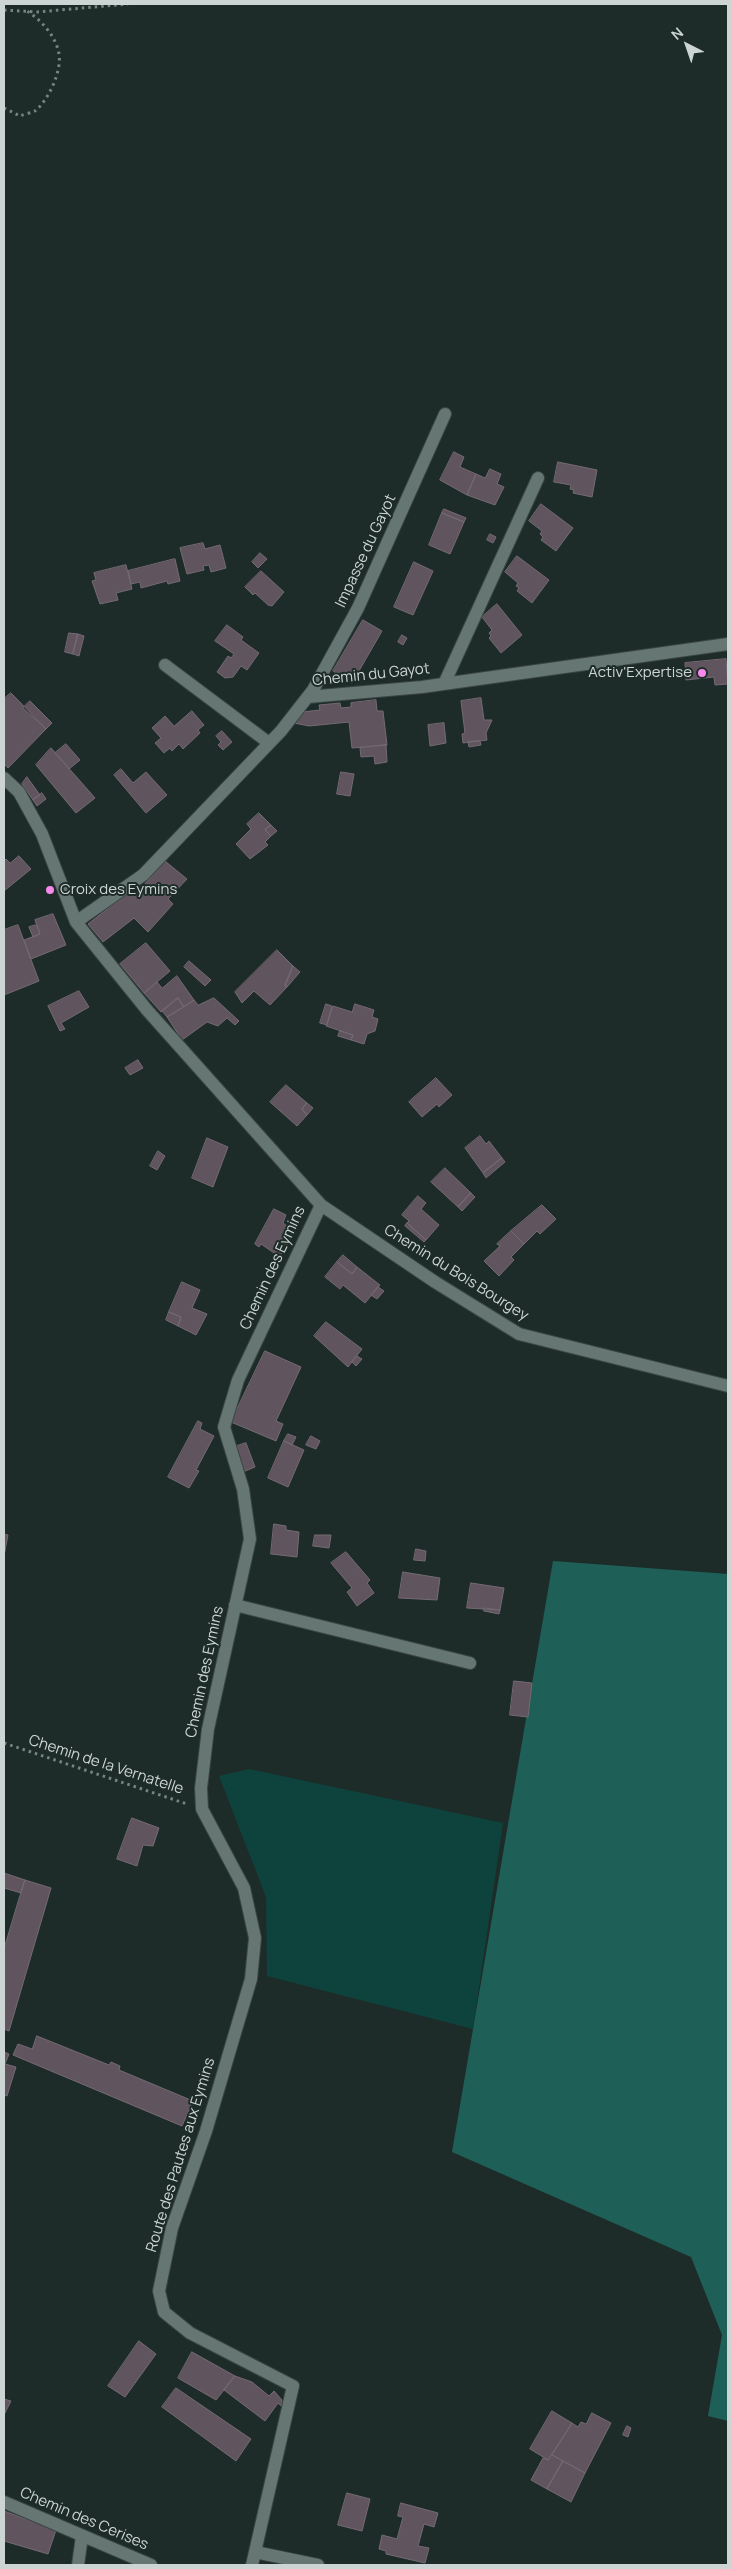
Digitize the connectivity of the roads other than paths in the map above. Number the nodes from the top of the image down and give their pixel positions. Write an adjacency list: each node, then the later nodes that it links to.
1 (445, 414): 6 (street, Impasse du Gayot)
2 (538, 478): 5 (street)
3 (728, 644): 5 (street, Chemin du Gayot)
4 (165, 665): 7 (street)
5 (444, 684): 6 (street, Chemin du Gayot)
6 (308, 698): 7 (street, Chemin du Gayot)
7 (269, 743): 9 (street, Chemin du Gayot)
8 (4, 778): 9 (street, Chemin des Eymins)
9 (76, 922): 10 (street, Chemin des Eymins)
10 (321, 1205): 11 (street, Chemin du Bois Bourgey); 12 (street, Chemin des Eymins)
11 (728, 1386)
12 (235, 1605): 13 (street); 14 (street, Chemin des Eymins)
13 (470, 1663)
14 (202, 1809): 17 (street, Route des Pautes aux Eymins)
15 (4, 2502): 16 (street, Chemin des Cerises)
16 (82, 2536): 18 (street); 19 (street, Chemin des Cerises)
17 (255, 2552): 20 (street, Route des Pautes aux Eymins); 21 (street)
18 (78, 2565)
19 (151, 2565)
20 (252, 2565)
21 (318, 2565)

